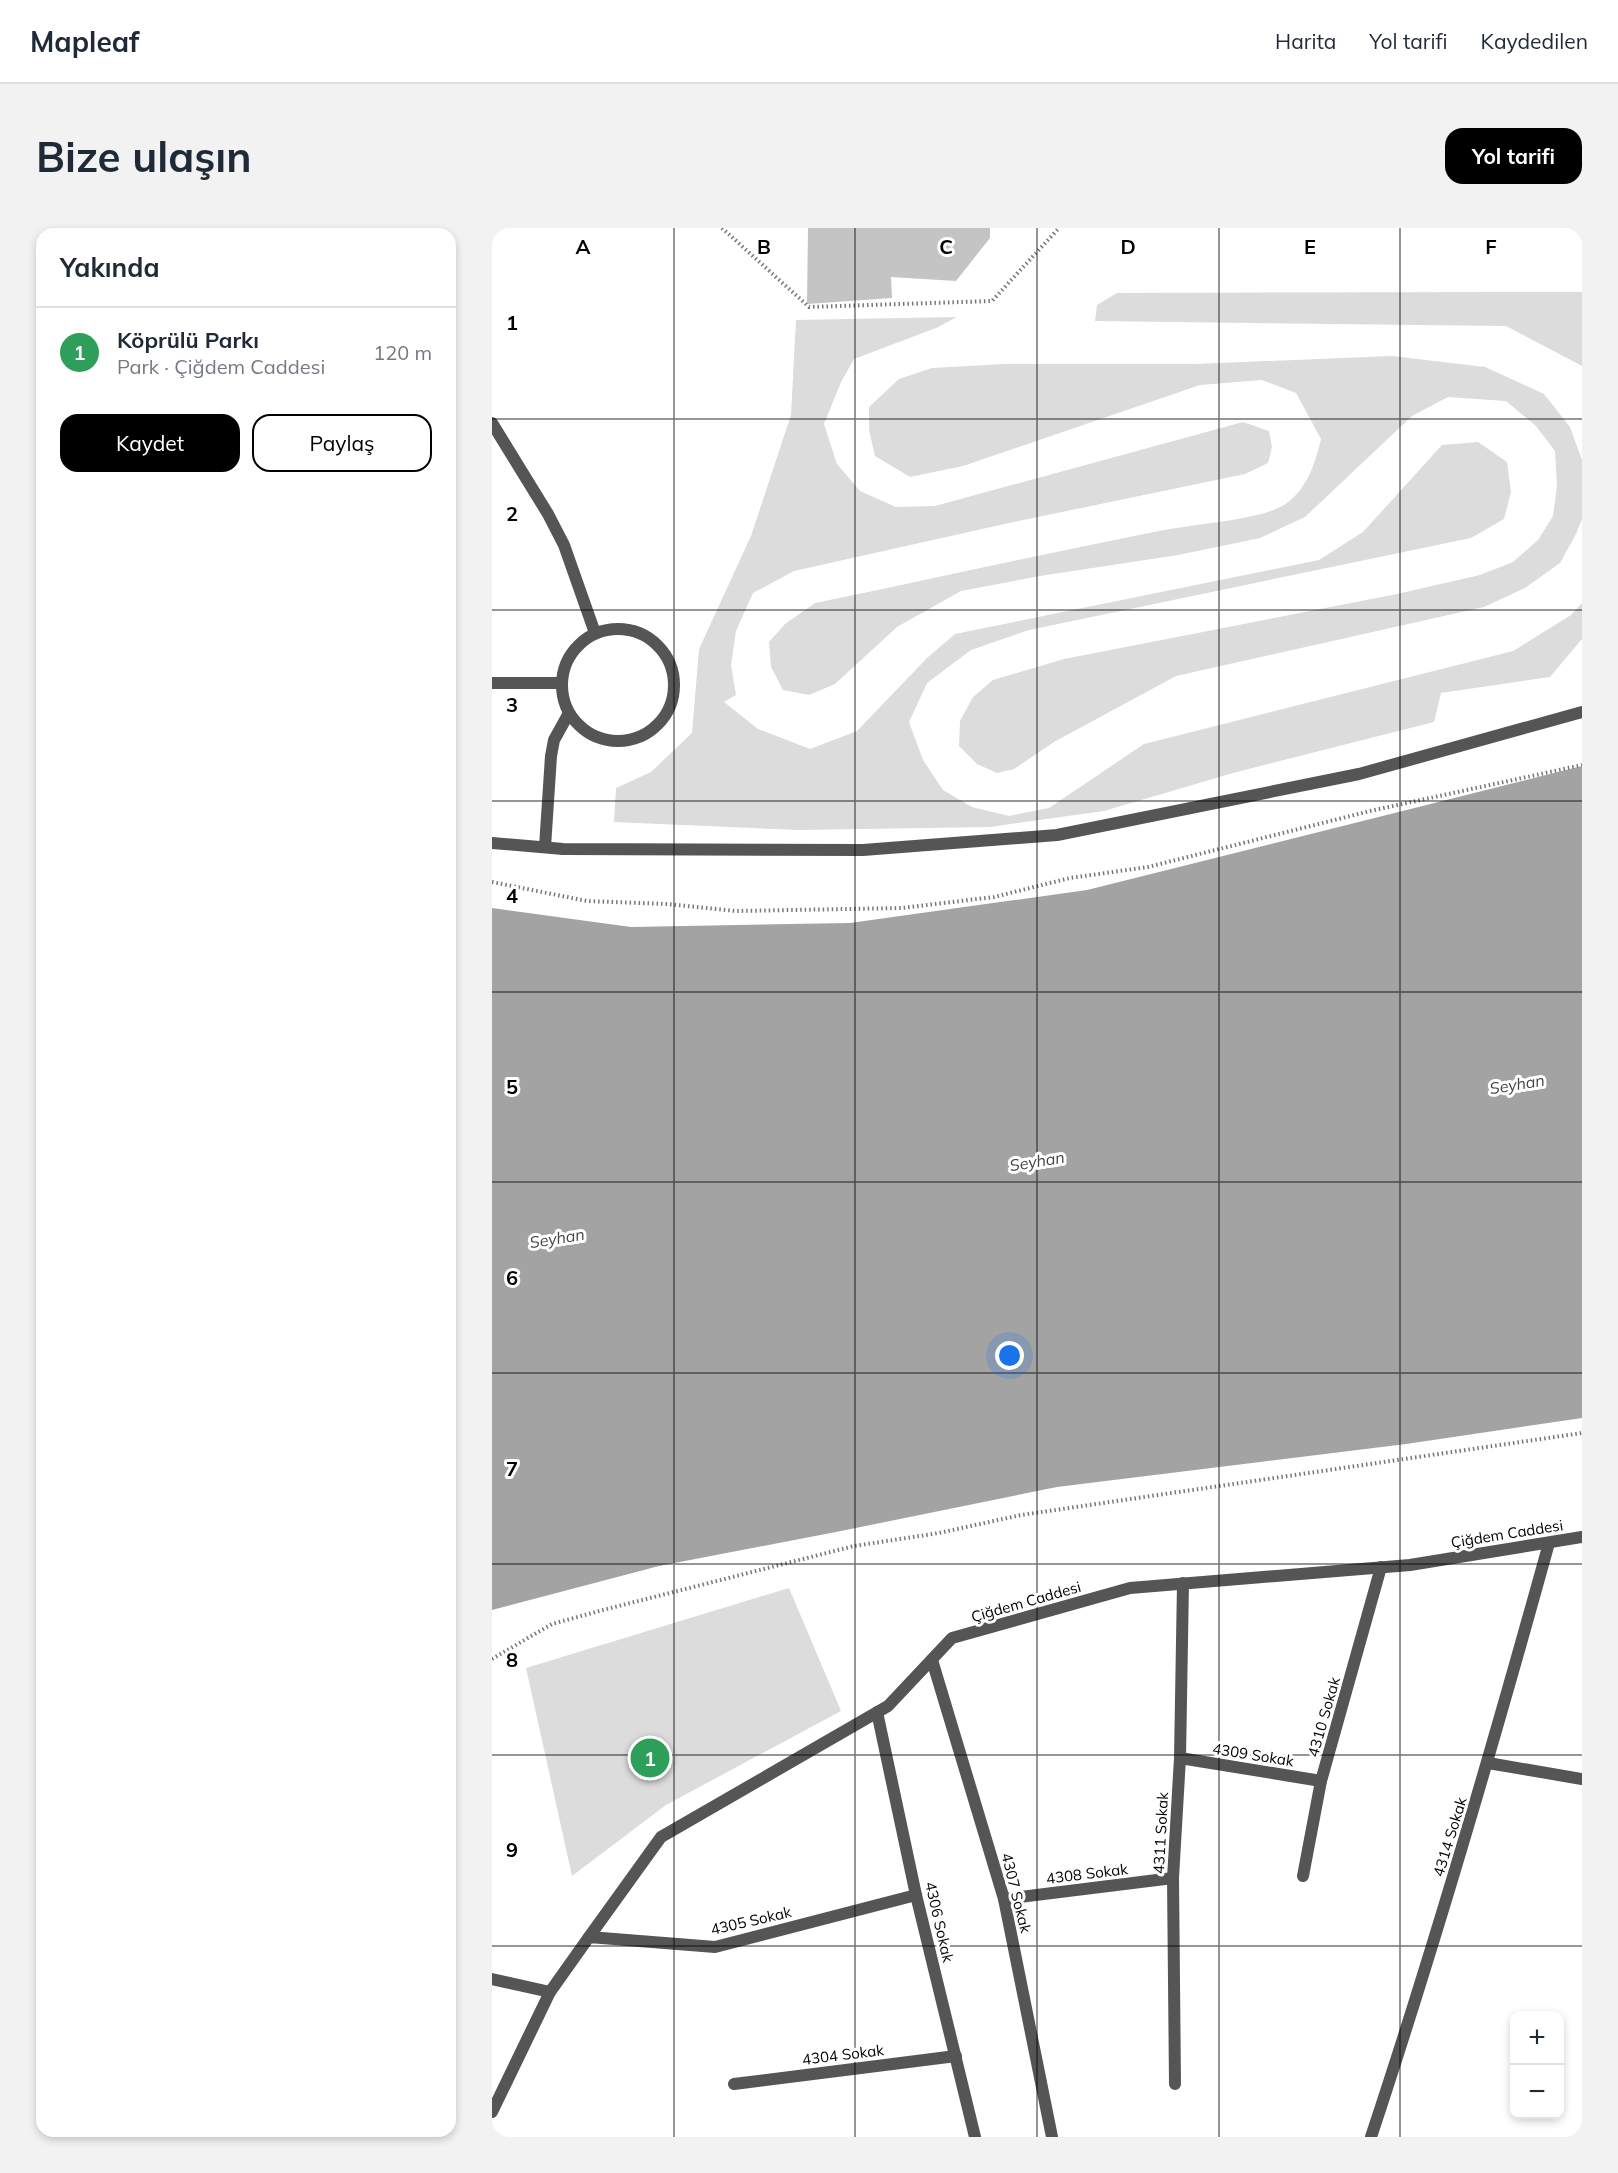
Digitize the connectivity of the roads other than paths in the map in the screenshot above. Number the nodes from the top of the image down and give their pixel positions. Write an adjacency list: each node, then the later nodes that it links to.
1 (492, 423): 2 (street)
2 (595, 633): 4 (street); 6 (street)
3 (492, 683): 4 (street)
4 (562, 683): 6 (street)
5 (1582, 712): 8 (street)
6 (569, 713): 8 (street)
7 (492, 843): 8 (street)
8 (544, 847)
9 (1582, 1538): 10 (street, Çiğdem Caddesi)
10 (1549, 1543): 11 (street, Çiğdem Caddesi); 16 (street, 4314 Sokak)
11 (1382, 1567): 12 (street, Çiğdem Caddesi); 18 (street, 4310 Sokak)
12 (1183, 1583): 13 (street, Çiğdem Caddesi); 15 (street, 4311 Sokak)
13 (932, 1660): 14 (street, Çiğdem Caddesi); 22 (street, 4307 Sokak)
14 (877, 1712): 21 (street, 4306 Sokak); 23 (street, Çiğdem Caddesi)
15 (1180, 1758): 18 (street, 4309 Sokak); 20 (street, 4311 Sokak)
16 (1488, 1763): 17 (street); 32 (street, 4314 Sokak)
17 (1582, 1779)
18 (1321, 1781): 19 (street, 4310 Sokak)
19 (1303, 1876)
20 (1173, 1878): 22 (street, 4308 Sokak); 28 (street, 4311 Sokak)
21 (916, 1895): 23 (street, 4305 Sokak); 26 (street, 4306 Sokak)
22 (1004, 1899): 31 (street, 4307 Sokak)
23 (589, 1937): 25 (street, Çiğdem Caddesi)
24 (492, 1979): 25 (street)
25 (550, 1992): 29 (street, Çiğdem Caddesi)
26 (956, 2056): 27 (street, 4304 Sokak); 30 (street, 4306 Sokak)
27 (734, 2084)
28 (1175, 2084)
29 (492, 2112)
30 (975, 2137)
31 (1052, 2137)
32 (1371, 2137)

